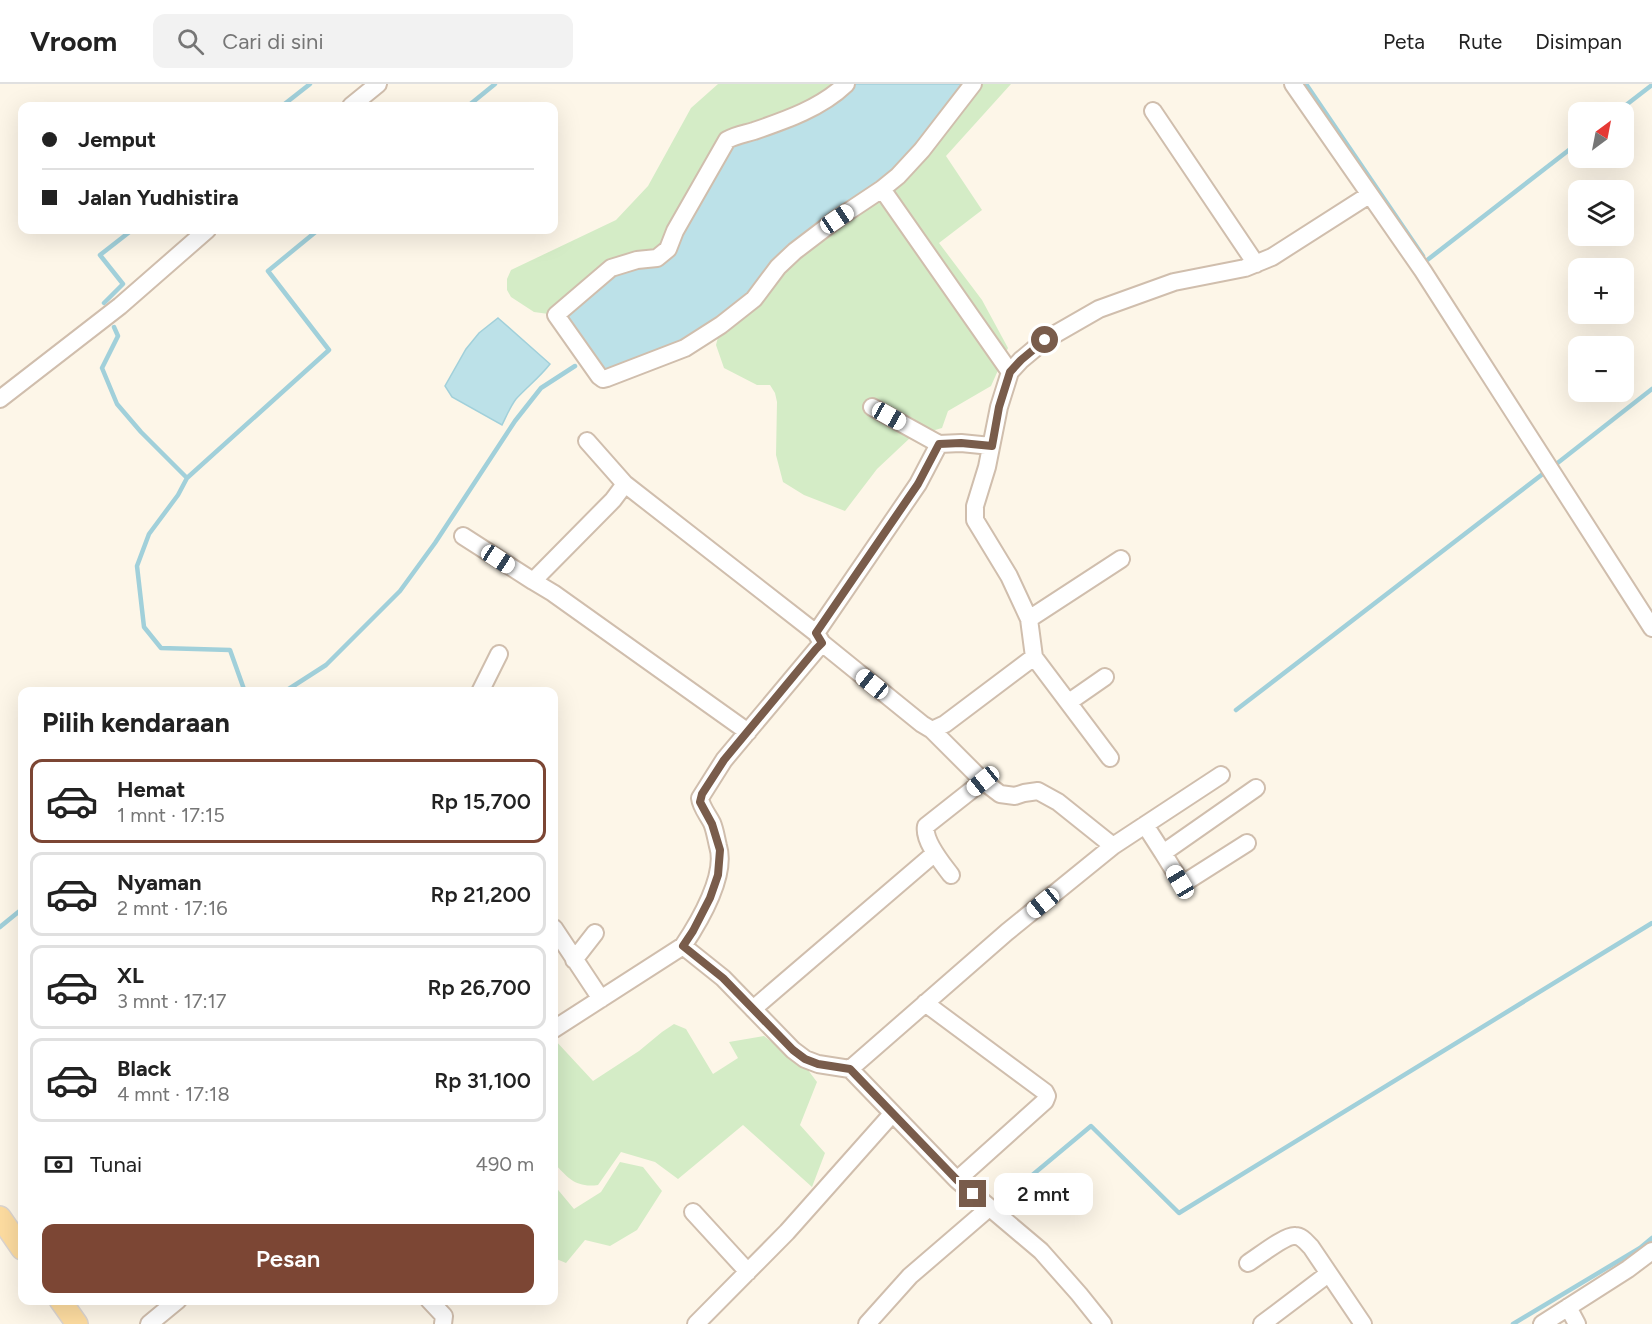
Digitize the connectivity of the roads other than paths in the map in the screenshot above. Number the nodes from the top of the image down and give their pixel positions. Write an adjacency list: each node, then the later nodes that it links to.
1 (378, 84): 5 (street)
2 (846, 84): 7 (street)
3 (973, 84): 7 (street)
4 (1293, 84): 8 (street)
5 (356, 102)
6 (1153, 111): 10 (street)
7 (882, 189): 11 (street)
8 (1369, 195): 10 (street); 22 (street)
9 (202, 234): 12 (street)
10 (1256, 264): 11 (street)
11 (1010, 372): 16 (street)
12 (0, 399)
13 (872, 407): 15 (street)
14 (587, 441): 17 (street)
15 (939, 444): 16 (street); 23 (street)
16 (992, 446): 21 (street)
17 (625, 484): 20 (street); 23 (street)
18 (463, 536): 20 (street)
19 (1120, 559): 21 (street)
20 (533, 581): 30 (street)
21 (1029, 619): 25 (street)
22 (1652, 628)
23 (819, 638): 29 (street); 30 (street)
24 (499, 654): 27 (street)
25 (1034, 657): 28 (street); 29 (street)
26 (1105, 677): 28 (street)
27 (482, 687)
28 (1069, 702): 31 (street)
29 (932, 730): 33 (street)
30 (748, 732): 43 (street)
31 (1110, 758)
32 (1221, 775): 35 (street)
33 (983, 781): 37 (street); 38 (street)
34 (1256, 788): 39 (street)
35 (1146, 825): 37 (street); 39 (street)
36 (1247, 843): 39 (street)
37 (1113, 846): 46 (street)
38 (935, 853): 40 (street); 47 (street)
39 (1163, 853)
40 (951, 875)
41 (595, 933): 44 (street)
42 (558, 934): 44 (street)
43 (683, 946): 45 (street); 47 (street)
44 (574, 960): 45 (street)
45 (601, 999): 48 (street)
46 (926, 1003): 49 (street); 51 (street)
47 (753, 1009): 49 (street)
48 (558, 1026)
49 (850, 1069): 50 (street)
50 (892, 1114): 51 (street); 58 (street)
51 (957, 1180): 52 (street)
52 (989, 1208): 68 (street); 69 (street)
53 (693, 1212): 58 (street)
54 (0, 1217): 55 (main road)
55 (18, 1242)
56 (1652, 1251): 63 (street)
57 (1248, 1263): 59 (street)
58 (748, 1272): 67 (street)
59 (1328, 1274): 70 (street); 71 (street)
60 (64, 1305): 64 (main road)
61 (172, 1305): 65 (street)
62 (434, 1305): 66 (street)
63 (1568, 1307): 72 (street); 73 (street)
64 (77, 1324)
65 (149, 1324)
66 (443, 1324)
67 (696, 1324)
68 (867, 1324)
69 (1103, 1324)
70 (1262, 1324)
71 (1363, 1324)
72 (1542, 1324)
73 (1577, 1324)

